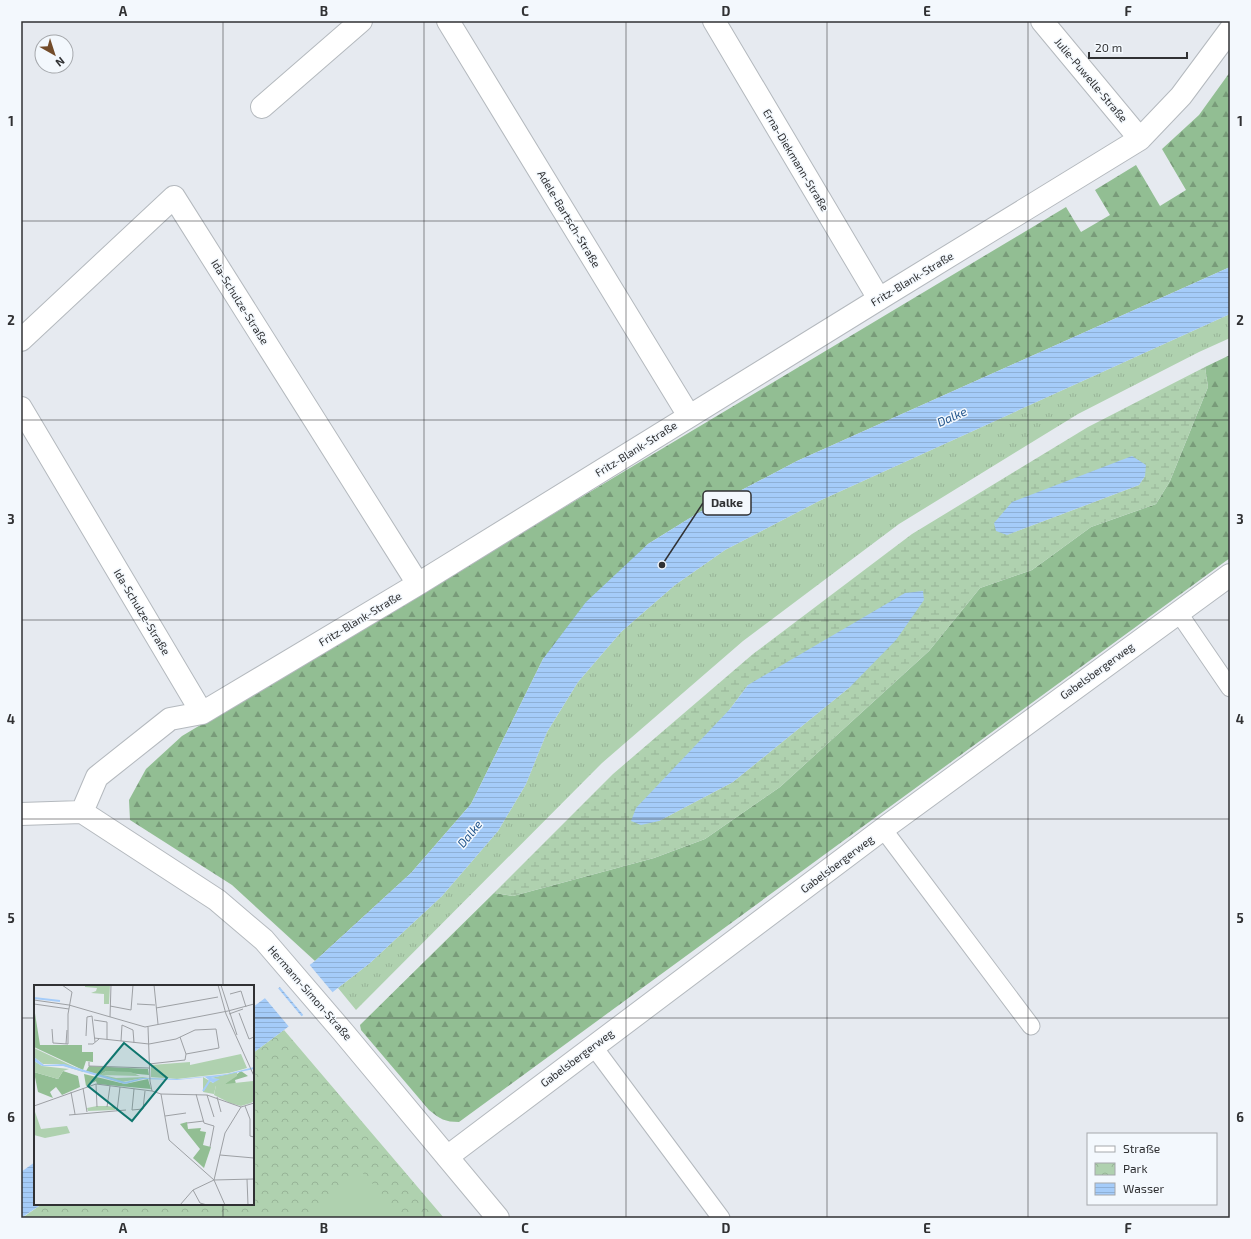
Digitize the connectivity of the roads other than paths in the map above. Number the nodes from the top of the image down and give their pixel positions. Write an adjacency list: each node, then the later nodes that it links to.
1 (361, 21): 6 (street)
2 (448, 21): 11 (street, Adele-Bartsch-Straße)
3 (714, 21): 8 (street, Erna-Diekmann-Straße)
4 (1042, 21): 7 (street, Julie-Puwelle-Straße)
5 (1230, 30): 7 (street, Fritz-Blank-Straße)
6 (262, 107)
7 (1140, 139): 8 (street, Fritz-Blank-Straße)
8 (879, 299): 11 (street, Fritz-Blank-Straße)
9 (21, 340): 13 (street, Ida-Schulze-Straße)
10 (21, 408): 16 (street, Ida-Schulze-Straße)
11 (689, 416): 13 (street, Fritz-Blank-Straße)
12 (1230, 575): 14 (street, Gabelsbergerweg)
13 (418, 584): 16 (street, Fritz-Blank-Straße)
14 (1178, 612): 15 (lane); 19 (street, Gabelsbergerweg)
15 (1230, 688)
16 (202, 713): 17 (street, Fritz-Blank-Straße)
17 (82, 812): 18 (street); 22 (street, Hermann-Simon-Straße)
18 (21, 814)
19 (883, 829): 20 (lane); 21 (street, Gabelsbergerweg)
20 (1031, 1026)
21 (593, 1046): 22 (street, Gabelsbergerweg); 24 (lane)
22 (447, 1157): 23 (street, Hermann-Simon-Straße)
23 (498, 1218)
24 (721, 1218)

